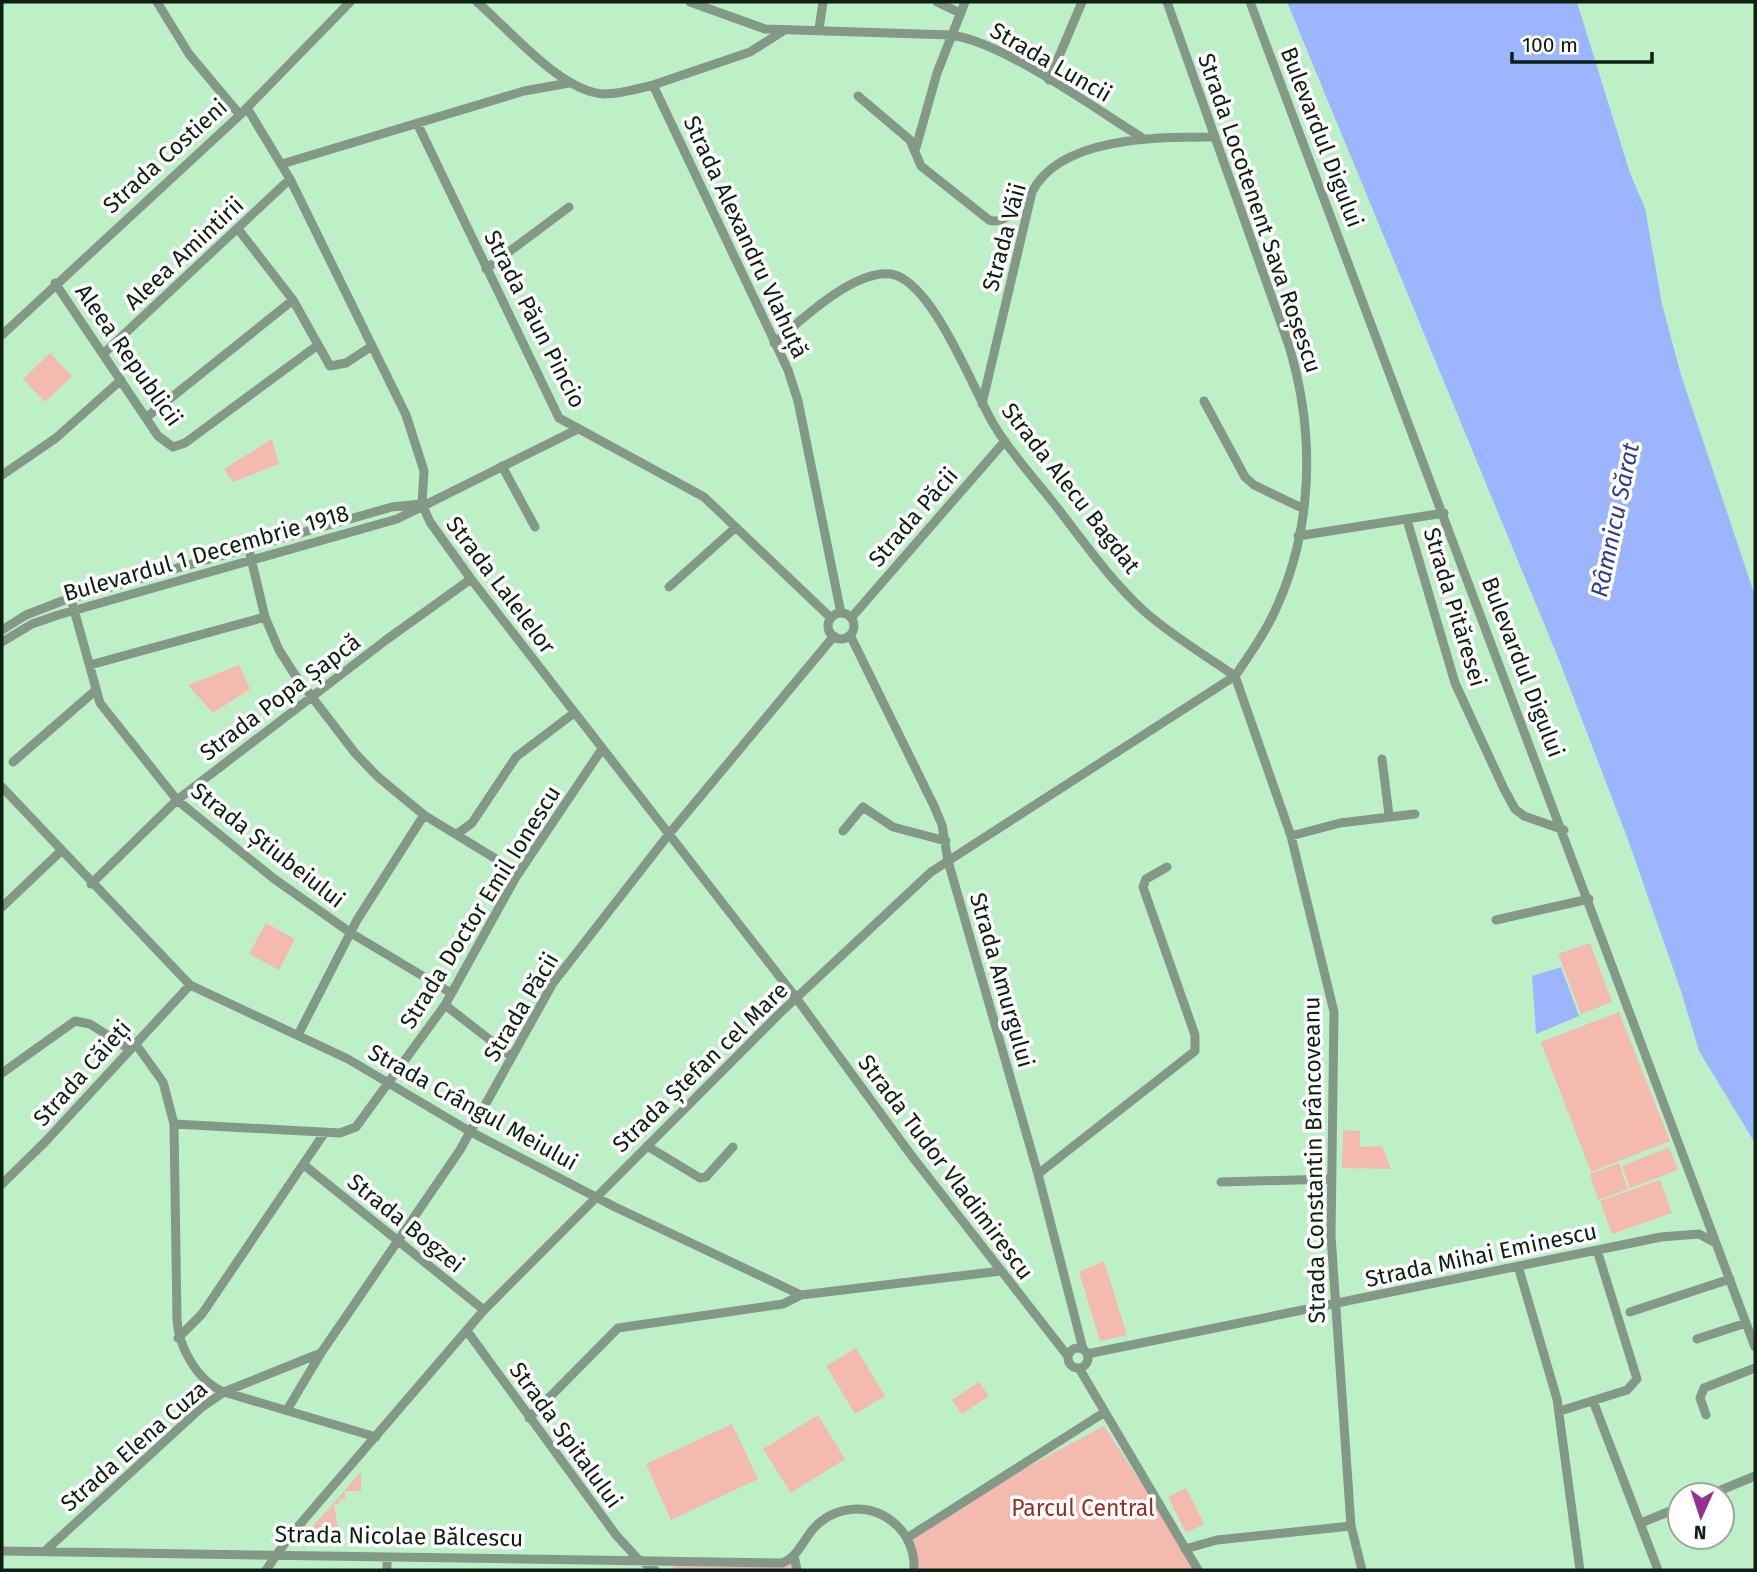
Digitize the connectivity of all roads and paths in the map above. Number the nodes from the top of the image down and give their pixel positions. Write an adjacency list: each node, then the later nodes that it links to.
1 (350, 2): 19 (street, Strada Costieni)
2 (477, 2): 16 (street)
3 (690, 2): 13 (street, Strada Luncii)
4 (824, 2): 12 (street)
5 (937, 2): 11 (street)
6 (965, 2): 11 (street)
7 (1082, 2): 15 (street)
8 (1167, 2): 22 (street, Strada Locotenent Sava Roșescu)
9 (1250, 2): 47 (street, Bulevardul Digului)
10 (162, 4): 19 (street, Strada Lalelelor)
11 (960, 13): 14 (street)
12 (819, 29): 13 (street, Strada Luncii); 14 (street, Strada Luncii)
13 (783, 31): 17 (street)
14 (951, 35): 15 (street, Strada Luncii); 23 (street)
15 (1049, 80): 21 (street, Strada Luncii)
16 (569, 83): 17 (street); 20 (street)
17 (653, 85): 33 (street, Strada Alexandru Vlahuță)
18 (858, 96): 23 (street)
19 (243, 111): 24 (street, Strada Lalelelor); 30 (street, Strada Costieni)
20 (417, 123): 24 (street); 29 (street, Strada Păun Pincio)
21 (1141, 137): 22 (street, Strada Văii); 26 (street, Strada Văii)
22 (1214, 137): 46 (street, Strada Locotenent Sava Roșescu)
23 (915, 151): 26 (street)
24 (282, 164): 25 (street, Strada Lalelelor)
25 (290, 179): 28 (street, Aleea Amintirii); 35 (street, Strada Lalelelor)
26 (1032, 192): 39 (street, Strada Văii)
27 (569, 207): 29 (street)
28 (237, 229): 31 (street); 36 (street, Aleea Amintirii)
29 (486, 269): 41 (street, Strada Păun Pincio)
30 (55, 284): 32 (street, Strada Costieni); 36 (street, Aleea Republicii)
31 (293, 300): 34 (street); 40 (street)
32 (2, 335)
33 (774, 343): 39 (street, Strada Alecu Bagdat); 58 (street, Strada Alexandru Vlahuță)
34 (318, 345): 35 (street); 40 (street, Aleea Republicii)
35 (372, 346): 45 (street, Strada Lalelelor)
36 (103, 354): 37 (street, Aleea Republicii)
37 (121, 380): 40 (street, Aleea Republicii); 44 (street)
38 (1204, 401): 46 (street)
39 (982, 404): 42 (street, Strada Alecu Bagdat)
40 (147, 417)
41 (576, 429): 43 (street, Bulevardul 1 Decembrie 1918); 50 (street, Strada Păun Pincio)
42 (1005, 441): 61 (street, Strada Păcii); 67 (street, Strada Alecu Bagdat)
43 (502, 466): 45 (street, Bulevardul 1 Decembrie 1918); 49 (street)
44 (2, 475)
45 (422, 504): 52 (street, Bulevardul 1 Decembrie 1918); 53 (street, Bulevardul 1 Decembrie 1918); 54 (street, Strada Lalelelor)
46 (1304, 509): 51 (street, Strada Locotenent Sava Roșescu)
47 (1444, 513): 48 (street); 79 (street, Bulevardul Digului)
48 (1407, 520): 51 (street); 79 (street, Strada Pităresei)
49 (535, 527)
50 (735, 527): 55 (street); 60 (street, Strada Păun Pincio)
51 (1298, 536): 67 (street, Strada Locotenent Sava Roșescu)
52 (248, 549): 53 (street); 56 (street, Bulevardul 1 Decembrie 1918)
53 (252, 560): 57 (street, Bulevardul 1 Decembrie 1918); 59 (street)
54 (471, 579): 69 (street, Strada Popa Șapcă); 70 (street, Strada Lalelelor)
55 (669, 587)
56 (71, 599): 57 (street, Strada Știubeiului); 62 (street, Bulevardul 1 Decembrie 1918)
57 (74, 610): 65 (street, Bulevardul 1 Decembrie 1918); 66 (street, Strada Știubeiului)
58 (841, 613): 60 (street); 61 (street)
59 (265, 617): 66 (street); 69 (street)
60 (831, 618): 64 (street)
61 (851, 618): 63 (street)
62 (2, 630)
63 (850, 635): 64 (street); 84 (street, Strada Amurgului)
64 (834, 636): 82 (street, Strada Păcii)
65 (2, 642)
66 (90, 665): 68 (street, Strada Știubeiului)
67 (1235, 677): 83 (street, Strada Constantin Brâncoveanu); 86 (street, Strada Ștefan cel Mare)
68 (96, 690): 73 (street); 75 (street, Strada Știubeiului)
69 (312, 697): 75 (street, Strada Popa Șapcă); 77 (street)
70 (574, 713): 71 (street, Strada Lalelelor); 81 (street)
71 (602, 749): 82 (street, Strada Lalelelor); 88 (street, Strada Doctor Emil Ionescu)
72 (1382, 759): 78 (street)
73 (13, 762)
74 (2, 787): 85 (street, Strada Crângul Meiului)
75 (177, 800): 89 (street, Strada Popa Șapcă); 93 (street, Strada Știubeiului)
76 (1415, 814): 78 (street)
77 (424, 815): 81 (street); 93 (street)
78 (1389, 815): 83 (street)
79 (1564, 830): 90 (street, Bulevardul Digului)
80 (843, 831): 84 (street)
81 (457, 834): 88 (street)
82 (669, 834): 96 (street, Strada Lalelelor); 100 (street, Strada Păcii)
83 (1291, 836): 110 (street, Strada Constantin Brâncoveanu)
84 (946, 841): 86 (street, Strada Amurgului)
85 (61, 851): 89 (street, Strada Crângul Meiului); 91 (street)
86 (948, 860): 96 (street, Strada Ștefan cel Mare); 109 (street, Strada Amurgului)
87 (1167, 867): 109 (street)
88 (519, 873): 95 (street, Strada Doctor Emil Ionescu)
89 (91, 884): 94 (street, Strada Crângul Meiului)
90 (1589, 899): 92 (street); 115 (street, Bulevardul Digului)
91 (2, 907)
92 (1496, 920)
93 (351, 933): 95 (street, Strada Știubeiului); 98 (street)
94 (190, 985): 98 (street, Strada Crângul Meiului); 99 (street, Strada Căieți)
95 (451, 993): 97 (street, Strada Doctor Emil Ionescu)
96 (797, 999): 106 (street, Strada Ștefan cel Mare); 118 (street, Strada Tudor Vladimirescu)
97 (445, 1005): 100 (street); 102 (street, Strada Doctor Emil Ionescu)
98 (298, 1035): 102 (street, Strada Crângul Meiului)
99 (132, 1046): 101 (street); 103 (street); 112 (street, Strada Căieți)
100 (512, 1058): 105 (street, Strada Păcii)
101 (2, 1073)
102 (389, 1084): 104 (street, Strada Doctor Emil Ionescu); 105 (street, Strada Crângul Meiului)
103 (174, 1125): 104 (street, Strada Doctor Emil Ionescu); 126 (street)
104 (325, 1132): 108 (street)
105 (471, 1132): 113 (street, Strada Crângul Meiului); 114 (street, Strada Păcii)
106 (648, 1146): 107 (street); 113 (street, Strada Ștefan cel Mare)
107 (733, 1147)
108 (304, 1165): 114 (street, Strada Bogzei); 126 (street)
109 (1038, 1174): 129 (street, Strada Amurgului)
110 (1331, 1179): 111 (street); 121 (street, Strada Constantin Brâncoveanu)
111 (1221, 1182)
112 (2, 1184)
113 (594, 1197): 120 (street, Strada Crângul Meiului); 122 (street, Strada Ștefan cel Mare)
114 (397, 1240): 122 (street, Strada Bogzei); 130 (street, Strada Păcii)
115 (1716, 1243): 116 (street, Strada Mihai Eminescu); 119 (street, Bulevardul Digului)
116 (1597, 1250): 117 (street, Strada Mihai Eminescu); 135 (street)
117 (1518, 1266): 121 (street, Strada Mihai Eminescu); 138 (street)
118 (1000, 1271): 120 (street); 131 (street, Strada Tudor Vladimirescu)
119 (1730, 1279): 123 (street); 124 (street, Bulevardul Digului)
120 (801, 1295): 140 (street)
121 (1335, 1304): 129 (street, Strada Mihai Eminescu); 146 (street, Strada Constantin Brâncoveanu)
122 (484, 1310): 125 (street, Strada Ștefan cel Mare)
123 (1630, 1312)
124 (1746, 1323): 127 (street); 128 (street, Bulevardul Digului)
125 (467, 1331): 140 (street, Strada Spitalului); 141 (street, Strada Ștefan cel Mare)
126 (178, 1338): 134 (street)
127 (1697, 1339)
128 (1755, 1347)
129 (1085, 1351): 131 (street); 132 (street)
130 (321, 1353): 134 (street); 136 (street, Strada Păcii)
131 (1067, 1355): 132 (street, Strada Tudor Vladimirescu)
132 (1079, 1368): 137 (street, Strada Tudor Vladimirescu)
133 (1755, 1368): 139 (street)
134 (224, 1392): 136 (street, Strada Elena Cuza); 150 (street, Strada Elena Cuza)
135 (1593, 1401): 138 (street); 145 (street)
136 (287, 1410): 141 (street, Strada Elena Cuza)
137 (1105, 1412): 147 (street); 148 (street, Strada Tudor Vladimirescu)
138 (1560, 1412): 162 (street)
139 (1706, 1415)
140 (529, 1418): 154 (street, Strada Spitalului)
141 (376, 1437): 151 (street, Strada Ștefan cel Mare)
142 (1755, 1476): 143 (street)
143 (1736, 1484)
144 (1666, 1513): 145 (street)
145 (1641, 1524): 163 (street)
146 (1351, 1526): 148 (street); 155 (street, Strada Constantin Brâncoveanu)
147 (906, 1538): 152 (street); 160 (street)
148 (1185, 1549): 161 (street, Strada Tudor Vladimirescu)
149 (2, 1551): 150 (street, Strada Nicolae Bălcescu)
150 (45, 1551): 151 (street, Strada Nicolae Bălcescu)
151 (277, 1553): 153 (street, Strada Nicolae Bălcescu); 156 (street, Strada Ștefan cel Mare)
152 (794, 1556): 154 (street, Strada Nicolae Bălcescu); 159 (street)
153 (387, 1557): 154 (street, Strada Nicolae Bălcescu); 157 (street)
154 (638, 1559): 158 (street)
155 (1359, 1568)
156 (266, 1570)
157 (387, 1570)
158 (656, 1570)
159 (797, 1570)
160 (914, 1570)
161 (1198, 1570)
162 (1580, 1570)
163 (1658, 1570)

